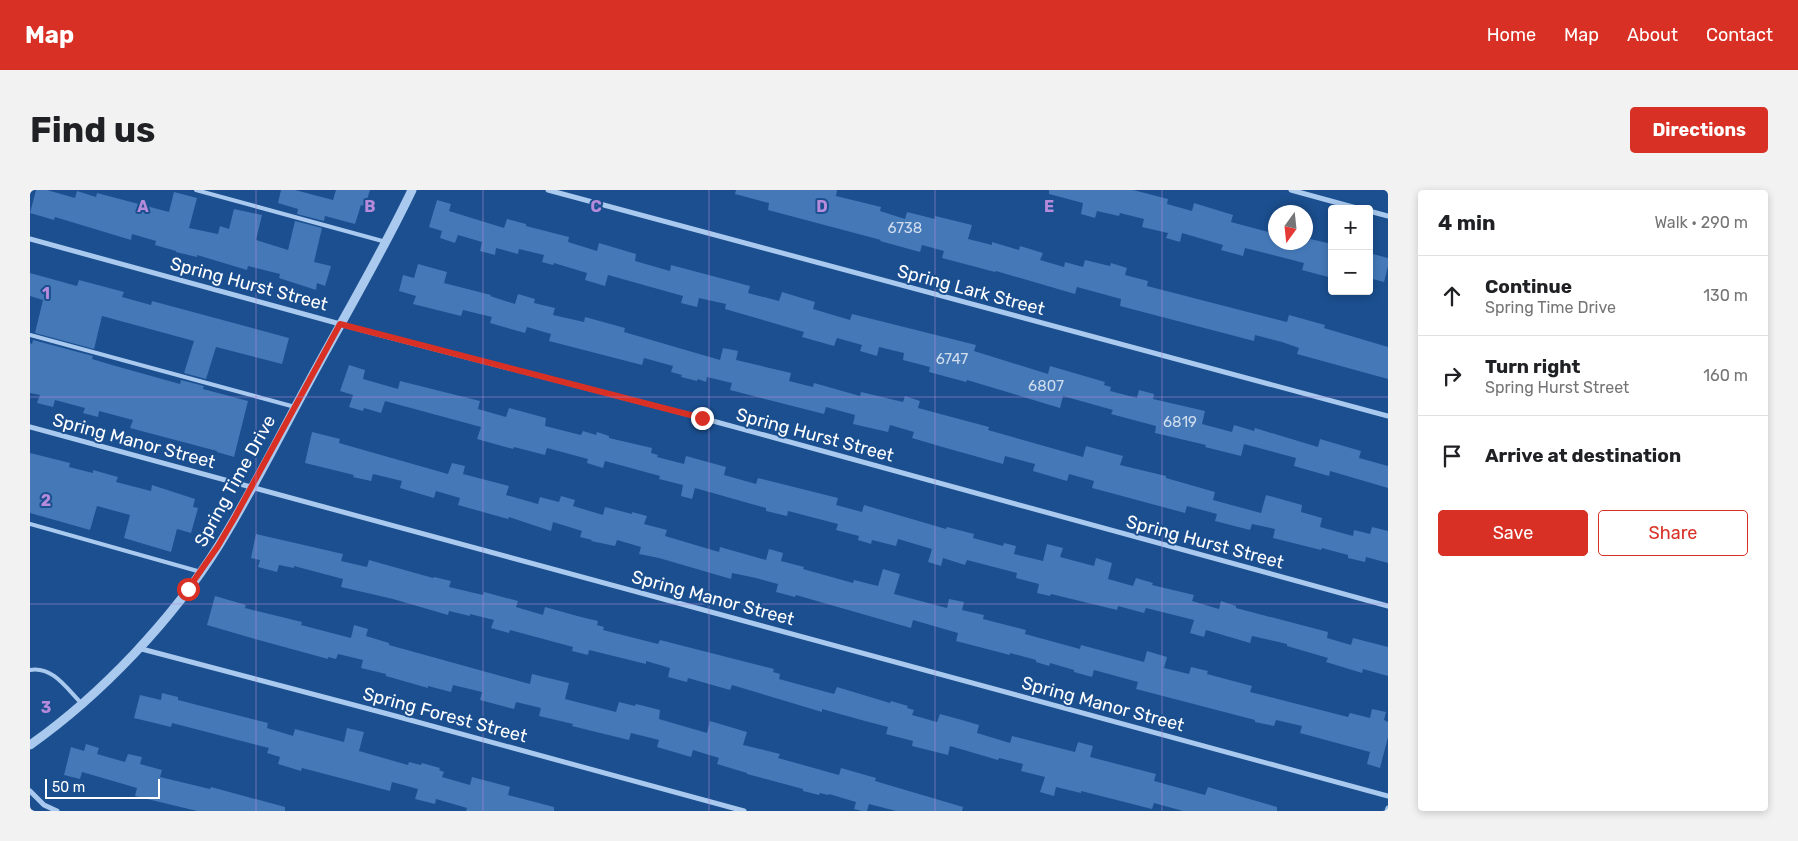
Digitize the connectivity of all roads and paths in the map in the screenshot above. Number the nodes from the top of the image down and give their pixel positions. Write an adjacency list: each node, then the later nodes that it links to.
1 (196, 190): 9 (lane)
2 (412, 190): 9 (street, Spring Time Drive)
3 (548, 190): 13 (street, Spring Lark Street)
4 (1291, 190): 5 (street)
5 (1345, 205)
6 (1373, 212): 7 (street)
7 (1388, 216)
8 (30, 238): 10 (street, Spring Hurst Street)
9 (386, 242): 10 (street, Spring Time Drive)
10 (340, 324): 12 (street, Spring Time Drive); 18 (street, Spring Hurst Street)
11 (30, 335): 12 (lane)
12 (295, 407): 15 (street, Spring Time Drive)
13 (1388, 416)
14 (30, 426): 15 (street, Spring Manor Street)
15 (252, 487): 17 (street, Spring Time Drive); 24 (street, Spring Manor Street)
16 (30, 524): 17 (lane)
17 (201, 572): 19 (street, Spring Time Drive)
18 (1388, 606)
19 (138, 648): 21 (street, Spring Time Drive); 26 (street, Spring Forest Street)
20 (30, 670): 21 (lane)
21 (82, 704): 22 (street, Spring Time Drive)
22 (30, 745)
23 (30, 791): 25 (street)
24 (1388, 796)
25 (57, 811)
26 (744, 811)

